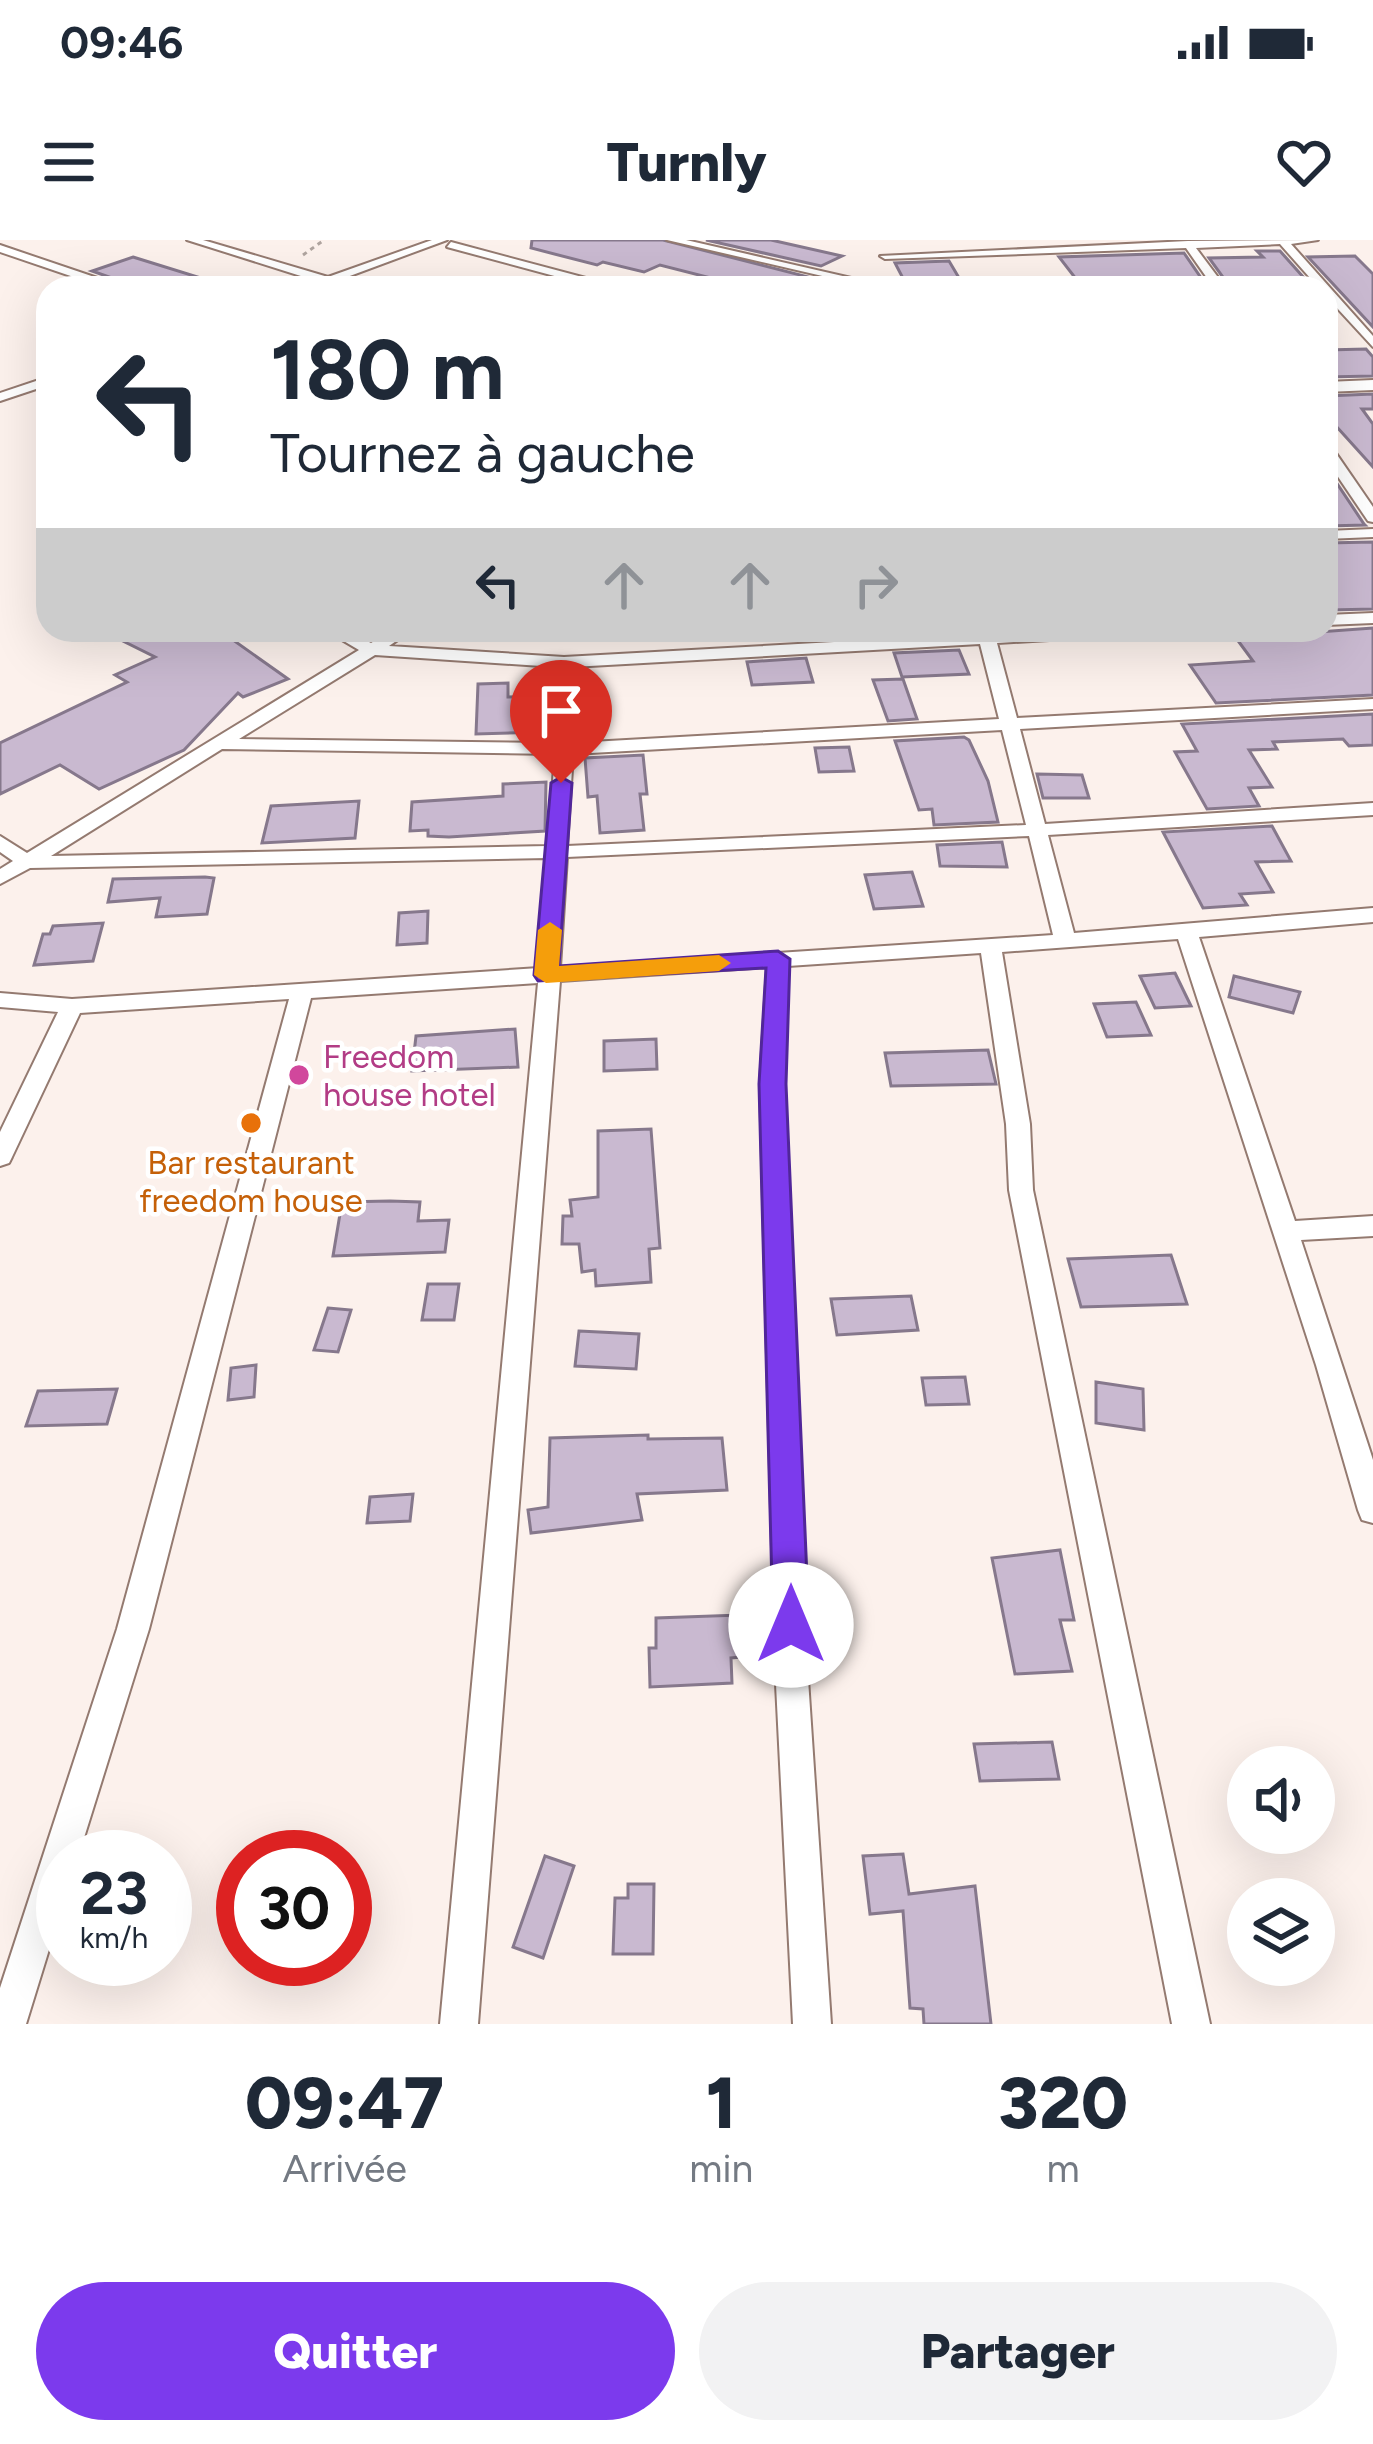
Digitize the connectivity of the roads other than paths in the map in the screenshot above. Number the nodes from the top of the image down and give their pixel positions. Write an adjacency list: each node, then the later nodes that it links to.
1 (672, 240): 14 (street)
2 (878, 240): 9 (street)
3 (1312, 240): 5 (street)
4 (205, 241): 11 (street)
5 (1283, 241): 7 (street); 17 (street)
6 (446, 243): 12 (street); 13 (street)
7 (1188, 244): 9 (street); 16 (street)
8 (0, 248): 10 (street)
9 (885, 256): 15 (street)
10 (82, 276)
11 (316, 276)
12 (342, 276)
13 (568, 276)
14 (837, 276)
15 (889, 276)
16 (1211, 276)
17 (1314, 276)
18 (1338, 304): 19 (street)
19 (1373, 343)
20 (36, 385): 23 (street)
21 (1373, 386): 22 (street)
22 (1338, 387)
23 (0, 397)
24 (1338, 470): 25 (street)
25 (1373, 518)
26 (1373, 532): 27 (street)
27 (1338, 534)
28 (1373, 618): 29 (street)
29 (1338, 619)
30 (356, 642): 34 (street)
31 (384, 642): 34 (street)
32 (865, 642): 35 (street)
33 (988, 642): 37 (street)
34 (371, 650): 35 (street); 38 (street)
35 (564, 662): 39 (street)
36 (1373, 704): 37 (street)
37 (1009, 724): 39 (street); 41 (street)
38 (219, 744): 39 (street); 44 (street)
39 (564, 749): 43 (street)
40 (1373, 809): 41 (street)
41 (1037, 830): 43 (street); 48 (street)
42 (0, 842): 44 (street)
43 (556, 852): 44 (street); 51 (street)
44 (26, 862): 45 (street)
45 (0, 878)
46 (1373, 915): 47 (street)
47 (1187, 932): 48 (street); 57 (street)
48 (1065, 939): 49 (street)
49 (991, 946): 50 (street); 64 (street)
50 (778, 959): 51 (street); 63 (street)
51 (546, 975): 52 (street); 62 (street)
52 (302, 991): 54 (street); 61 (street)
53 (0, 1000): 54 (street)
54 (72, 1006): 55 (street)
55 (0, 1157)
56 (1373, 1226): 57 (street)
57 (1289, 1231): 58 (street)
58 (1347, 1417): 59 (street); 60 (street)
59 (1373, 1434)
60 (1373, 1510)
61 (7, 2024)
62 (459, 2024)
63 (812, 2024)
64 (1191, 2024)

